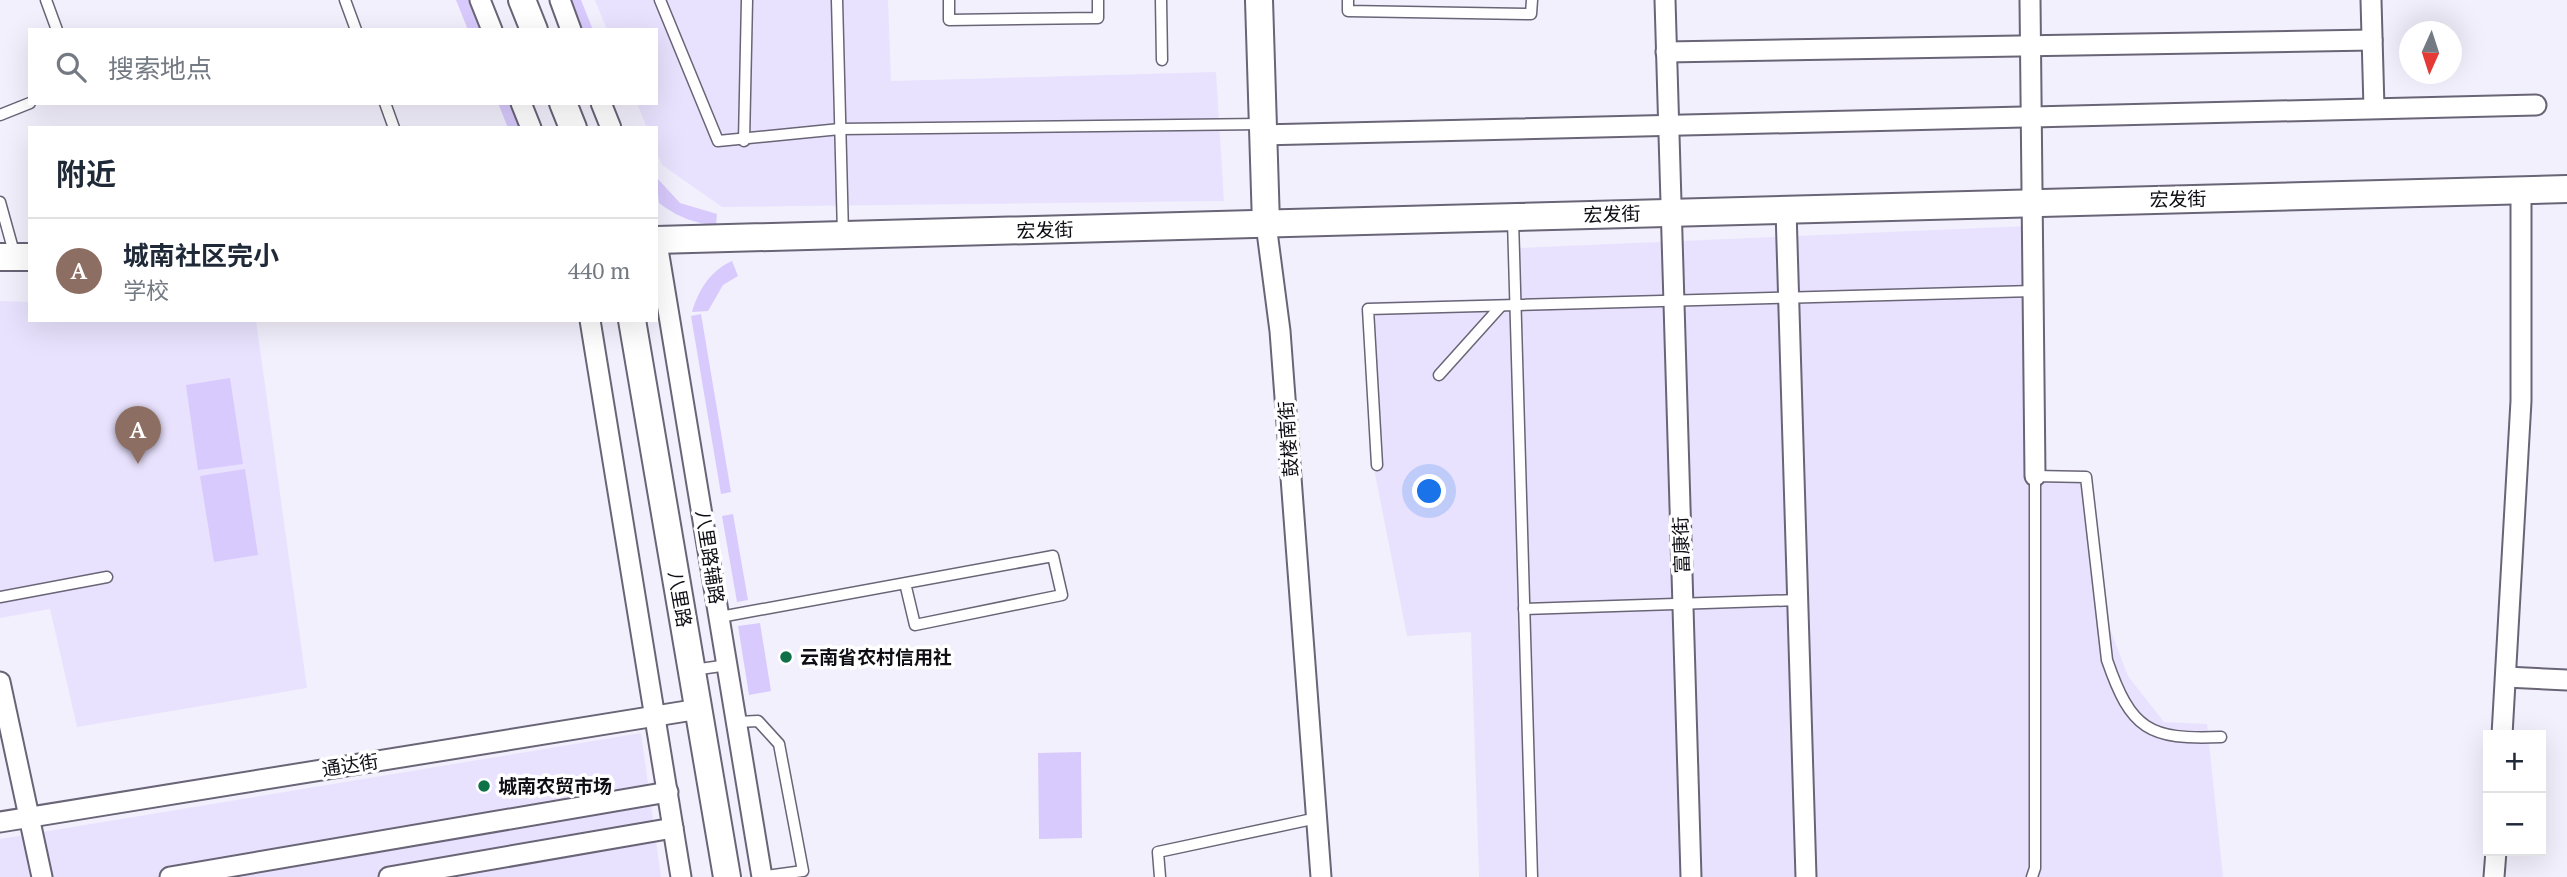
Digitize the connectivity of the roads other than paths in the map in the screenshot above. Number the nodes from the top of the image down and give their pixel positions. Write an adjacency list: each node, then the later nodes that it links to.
1 (46, 0): 18 (lane)
2 (345, 0): 19 (lane)
3 (480, 0): 20 (street)
4 (522, 0): 21 (street)
5 (561, 0): 22 (street)
6 (660, 0): 43 (lane)
7 (747, 0): 43 (lane)
8 (837, 0): 41 (lane)
9 (949, 0): 10 (lane)
10 (1098, 0)
11 (1161, 0): 26 (lane)
12 (1259, 0): 42 (street, 鼓楼南街)
13 (1348, 0): 14 (lane)
14 (1532, 0)
15 (1665, 0): 25 (street, 富康街)
16 (2030, 0): 24 (street)
17 (2371, 0): 23 (street)
18 (56, 28)
19 (355, 28)
20 (491, 28)
21 (533, 28)
22 (571, 28)
23 (2372, 40): 24 (street); 33 (street)
24 (2031, 46): 25 (street); 35 (street)
25 (1666, 52): 36 (street, 富康街)
26 (1162, 60)
27 (28, 104): 34 (lane)
28 (386, 105): 37 (lane)
29 (522, 105): 38 (street)
30 (564, 105): 39 (street)
31 (602, 105): 40 (street)
32 (2536, 105): 33 (street)
33 (2374, 108): 35 (street)
34 (0, 115)
35 (2031, 117): 36 (street); 47 (street)
36 (1669, 125): 42 (street); 49 (street, 富康街)
37 (393, 126)
38 (530, 126)
39 (572, 126)
40 (610, 126)
41 (839, 129): 42 (lane); 43 (lane); 52 (lane)
42 (1263, 130): 51 (street, 鼓楼南街)
43 (744, 141)
44 (2567, 189): 45 (street, 宏发街)
45 (2521, 190): 47 (street, 宏发街); 75 (street)
46 (0, 202): 55 (lane)
47 (2032, 203): 48 (street, 宏发街); 56 (street)
48 (1786, 210): 49 (street, 宏发街); 57 (street)
49 (1671, 213): 50 (street, 宏发街); 58 (street, 富康街)
50 (1513, 217): 51 (street, 宏发街); 60 (lane)
51 (1266, 224): 52 (street, 宏发街); 85 (street, 鼓楼南街)
52 (843, 235): 53 (street, 宏发街)
53 (658, 239)
54 (658, 245): 72 (street, 八里路辅路)
55 (15, 257)
56 (2033, 291): 57 (lane); 65 (street)
57 (1789, 298): 58 (lane); 69 (street)
58 (1674, 301): 60 (lane); 70 (street, 富康街)
59 (1501, 306): 60 (lane); 63 (lane); 64 (lane)
60 (1515, 306): 71 (lane)
61 (590, 322): 79 (street)
62 (632, 322): 74 (street, 八里路)
63 (1439, 375)
64 (1377, 465)
65 (2035, 476): 82 (lane); 101 (lane)
66 (107, 577): 68 (lane)
67 (905, 583): 67 (lane); 72 (lane)
68 (0, 597)
69 (1798, 600): 70 (lane); 100 (street)
70 (1683, 604): 71 (lane); 99 (street, 富康街)
71 (1524, 609): 98 (lane)
72 (720, 617): 73 (street, 八里路辅路)
73 (728, 665): 74 (lane); 80 (street, 八里路辅路)
74 (692, 670): 78 (street, 八里路)
75 (2505, 677): 76 (street); 81 (street)
76 (2567, 680)
77 (0, 682): 84 (street)
78 (699, 709): 79 (street, 通达街); 94 (street, 八里路)
79 (656, 716): 83 (street); 84 (street, 通达街)
80 (737, 722): 89 (lane); 95 (street, 八里路辅路)
81 (2502, 730)
82 (2221, 737)
83 (668, 792): 87 (street); 91 (street)
84 (29, 817): 86 (street, 通达街); 90 (street)
85 (1317, 818): 96 (lane); 97 (street, 鼓楼南街)
86 (0, 822)
87 (673, 828): 92 (street); 93 (street)
88 (2496, 856): 102 (street)
89 (804, 874): 95 (lane)
90 (42, 877)
91 (170, 877)
92 (389, 877)
93 (681, 877)
94 (727, 877)
95 (761, 877)
96 (1160, 877)
97 (1321, 877)
98 (1532, 877)
99 (1691, 877)
100 (1806, 877)
101 (2032, 877)
102 (2494, 877)

